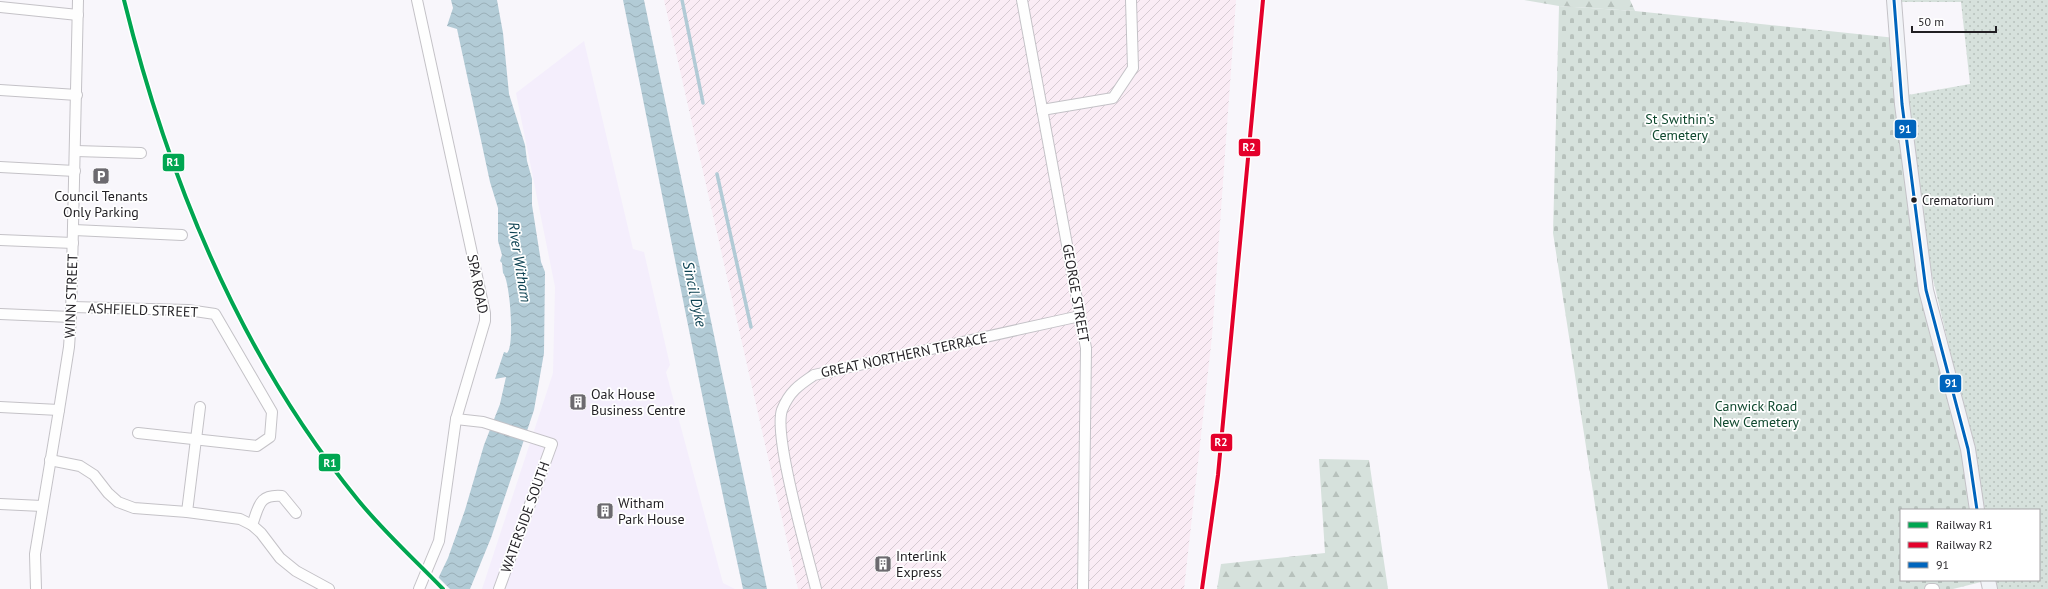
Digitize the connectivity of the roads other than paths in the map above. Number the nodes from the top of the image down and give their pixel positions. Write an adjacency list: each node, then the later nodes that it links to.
1 (78, 0): 7 (street, WINN STREET)
2 (416, 0): 25 (street, SPA ROAD)
3 (1022, 0): 10 (street, GEORGE STREET)
4 (1131, 0): 10 (street)
5 (1894, 0): 31 (main road)
6 (0, 7): 7 (street)
7 (78, 15): 9 (street, WINN STREET)
8 (0, 90): 9 (street)
9 (77, 95): 11 (street, WINN STREET)
10 (1042, 110): 21 (street, GEORGE STREET)
11 (76, 151): 12 (street); 14 (street, WINN STREET)
12 (141, 153)
13 (0, 167): 14 (street)
14 (75, 172): 15 (street, WINN STREET)
15 (74, 230): 16 (street); 18 (street, WINN STREET)
16 (182, 235)
17 (0, 240): 18 (street)
18 (73, 243): 19 (street, WINN STREET)
19 (72, 312): 20 (street, ASHFIELD STREET); 24 (street, WINN STREET); 27 (street, ASHFIELD STREET)
20 (0, 314)
21 (1080, 316): 39 (street, GREAT NORTHERN TERRACE); 40 (street, GEORGE STREET)
22 (0, 407): 24 (street)
23 (200, 407): 27 (street)
24 (60, 410): 28 (street, WINN STREET)
25 (456, 419): 37 (street, SPA ROAD); 38 (street, WATERSIDE SOUTH)
26 (138, 433): 27 (street)
27 (195, 440): 32 (street)
28 (50, 460): 30 (street, WINN STREET); 32 (street)
29 (0, 504): 30 (street)
30 (42, 506): 35 (street, WINN STREET)
31 (1977, 509)
32 (187, 512): 34 (street)
33 (296, 513): 34 (street)
34 (252, 525): 36 (street)
35 (36, 589)
36 (329, 589)
37 (419, 589)
38 (499, 589)
39 (816, 589)
40 (1083, 589)
41 (1930, 589): 42 (street)
42 (1934, 589)

